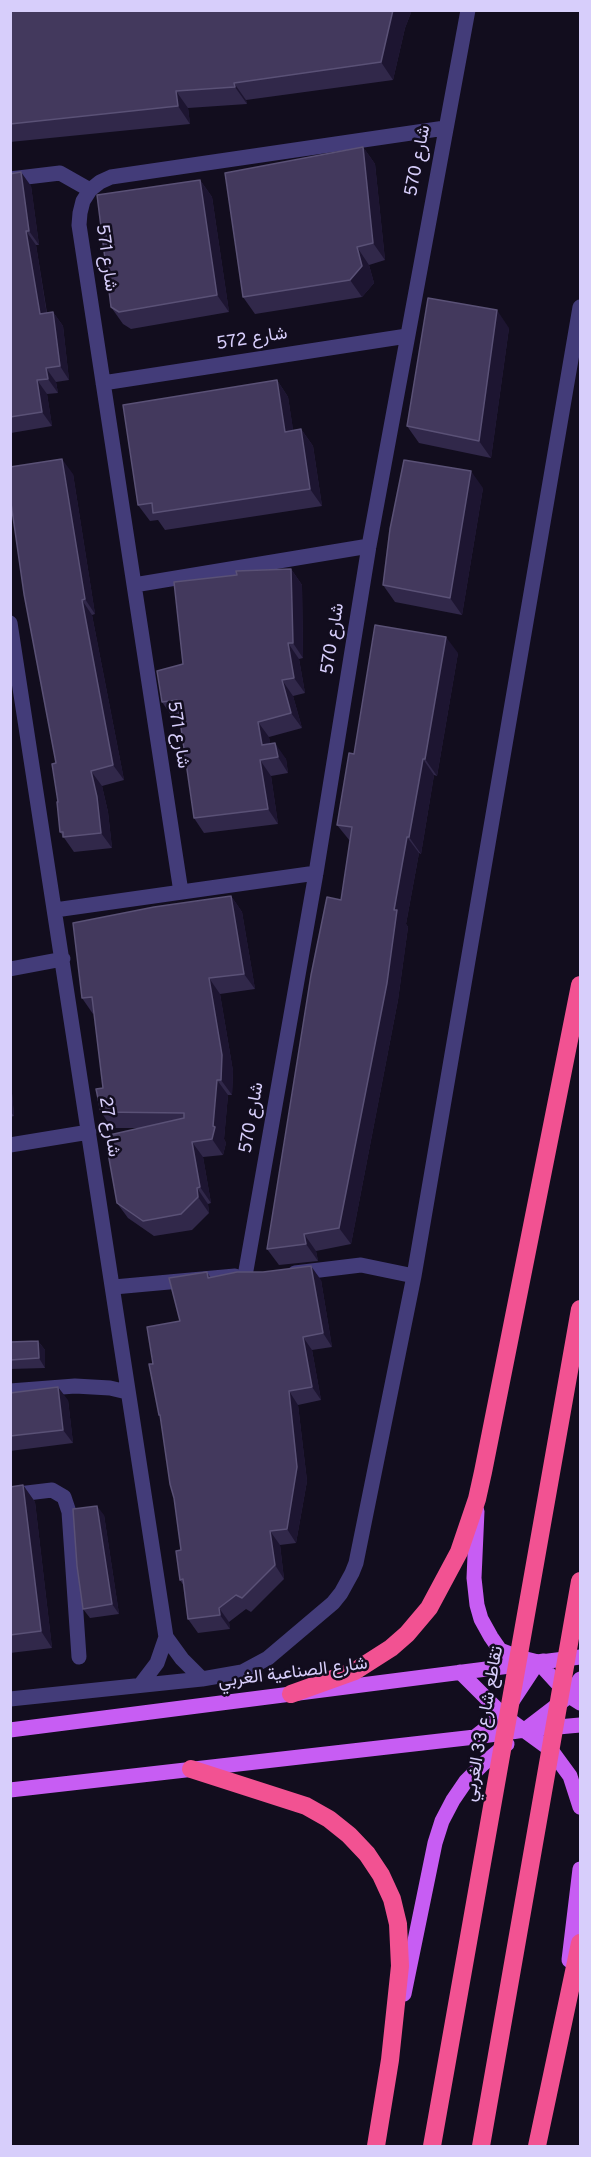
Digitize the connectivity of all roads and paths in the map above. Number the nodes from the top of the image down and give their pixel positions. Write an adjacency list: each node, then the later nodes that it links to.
1 (468, 10): 2 (street, شارع 570)
2 (445, 128): 4 (street); 6 (street, شارع 570)
3 (10, 179): 4 (street)
4 (90, 190): 7 (street, شارع 571)
5 (580, 307): 22 (street)
6 (407, 336): 7 (street, شارع 572); 8 (street, شارع 570)
7 (103, 383): 9 (street, شارع 571)
8 (369, 546): 9 (street); 11 (street, شارع 570)
9 (134, 585): 12 (street, شارع 571)
10 (10, 623): 13 (street, شارع 27)
11 (316, 873): 12 (street); 20 (street, شارع 570)
12 (181, 892): 13 (street)
13 (55, 910): 14 (street, شارع 27)
14 (63, 959): 15 (street); 17 (street, شارع 27)
15 (10, 969)
16 (580, 985): 28 (highway)
17 (89, 1132): 18 (street); 23 (street, شارع 27)
18 (10, 1145)
19 (281, 1275): 22 (street)
20 (245, 1276): 21 (street); 23 (street)
21 (263, 1276)
22 (414, 1276): 36 (street)
23 (114, 1287): 26 (street, شارع 27)
24 (580, 1309): 55 (highway, تقاطع شارع 33 الغربي, bridge)
25 (10, 1390): 26 (street)
26 (127, 1392): 30 (street, شارع 27)
27 (10, 1495): 32 (street)
28 (477, 1499): 34 (main road); 39 (highway)
29 (580, 1581): 56 (highway, bridge)
30 (166, 1638): 36 (street, شارع 27); 38 (street)
31 (580, 1649): 34 (main road)
32 (79, 1657)
33 (580, 1657): 34 (main road, شارع الصناعية الغربي)
34 (538, 1662): 35 (main road, شارع الصناعية الغربي); 41 (main road); 42 (main road)
35 (460, 1672): 39 (main road, شارع الصناعية الغربي); 42 (main road)
36 (202, 1679): 38 (street)
37 (580, 1679): 41 (main road)
38 (141, 1684): 40 (street)
39 (291, 1694): 44 (main road, شارع الصناعية الغربي)
40 (10, 1700)
41 (575, 1700): 45 (main road)
42 (503, 1715): 45 (main road); 46 (main road)
43 (580, 1725): 45 (main road)
44 (10, 1730)
45 (525, 1730): 46 (main road); 49 (main road); 53 (main road)
46 (475, 1737): 47 (main road)
47 (191, 1769): 48 (main road); 53 (highway)
48 (10, 1790)
49 (580, 1807)
50 (580, 1869): 52 (main road)
51 (580, 1943): 52 (highway)
52 (557, 2055): 57 (highway)
53 (390, 2060): 54 (highway)
54 (376, 2146)
55 (432, 2146)
56 (481, 2146)
57 (537, 2146)

